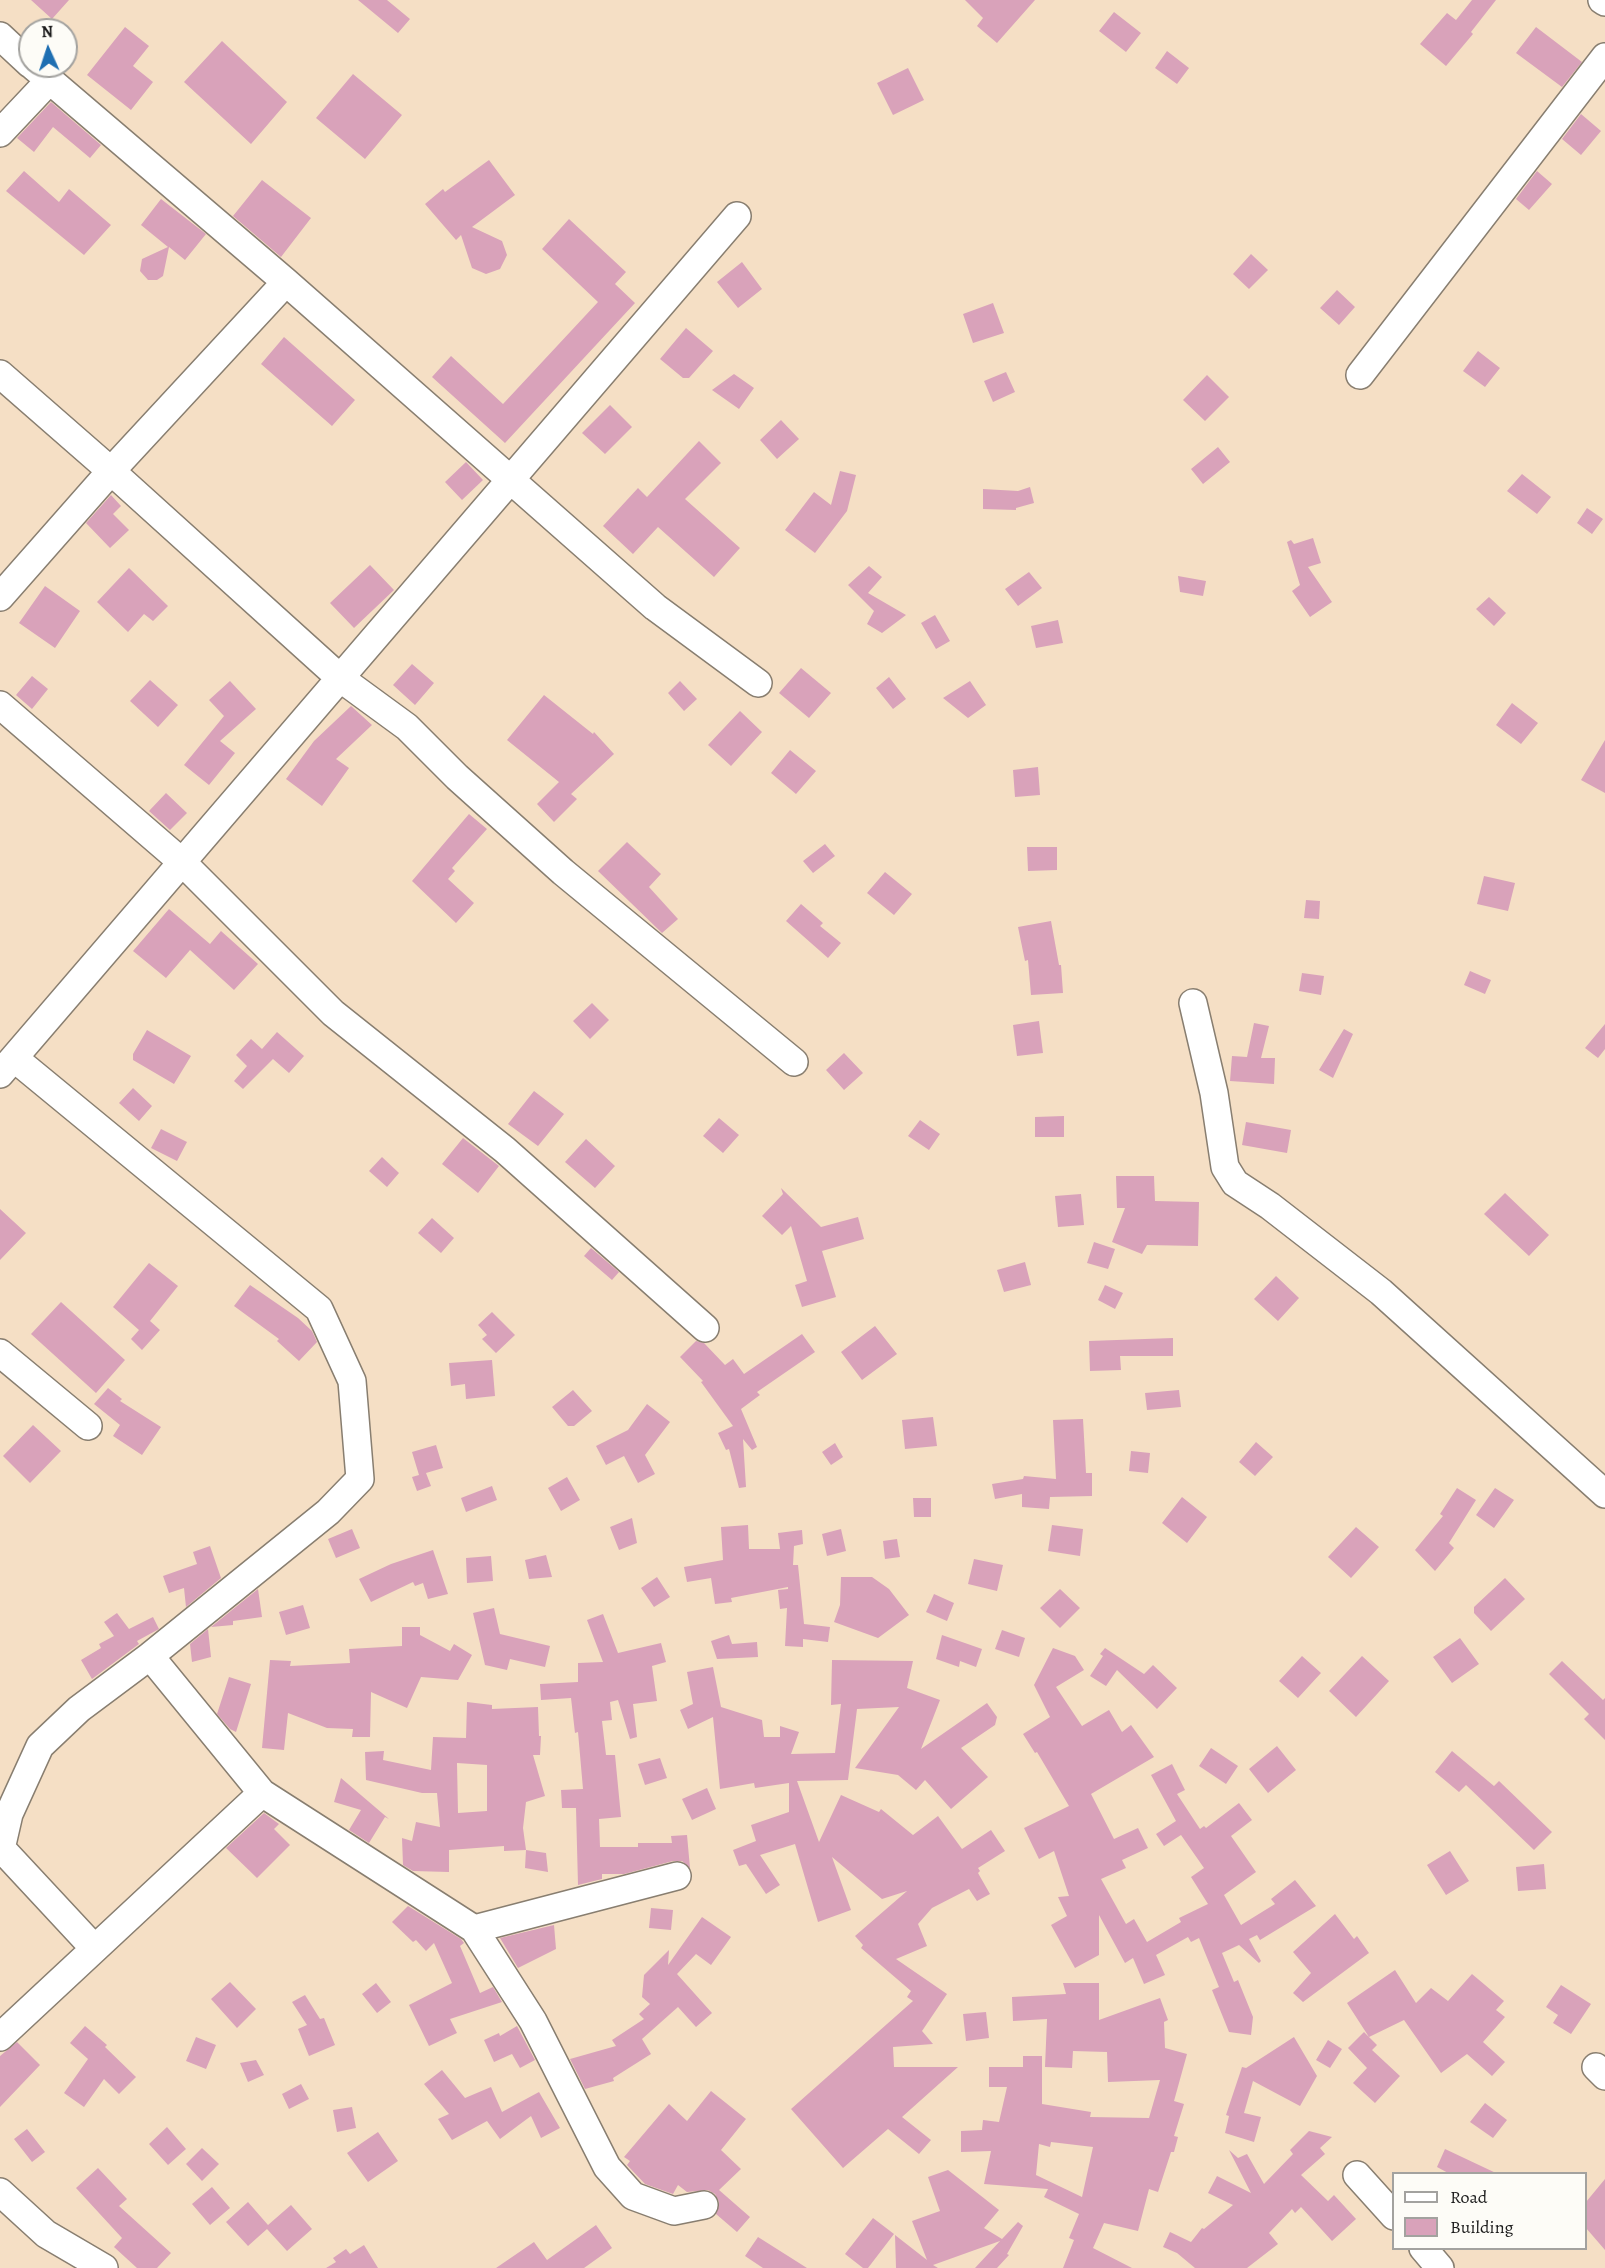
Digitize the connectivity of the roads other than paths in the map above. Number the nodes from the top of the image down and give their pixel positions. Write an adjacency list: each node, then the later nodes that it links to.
1 (0, 36): 2 (street)
2 (18, 53)
3 (1605, 57): 10 (street)
4 (32, 78): 6 (street)
5 (46, 78): 8 (street)
6 (0, 133)
7 (737, 216): 12 (street)
8 (286, 282): 11 (street); 12 (street)
9 (0, 374): 11 (street)
10 (1360, 375)
11 (111, 471): 13 (street); 14 (street)
12 (511, 479): 14 (street); 15 (street)
13 (0, 597)
14 (340, 678): 17 (street); 19 (street)
15 (758, 683)
16 (0, 705): 17 (street)
17 (182, 862): 20 (street); 21 (street)
18 (1193, 1003): 24 (street)
19 (794, 1062)
20 (7, 1066): 25 (street)
21 (705, 1328)
22 (0, 1353): 23 (street)
23 (88, 1426)
24 (1605, 1494)
25 (150, 1656): 26 (street); 27 (street)
26 (262, 1793): 29 (street); 30 (street)
27 (1, 1848): 30 (street)
28 (677, 1876): 29 (street)
29 (474, 1929): 34 (street)
30 (94, 1948): 31 (street)
31 (0, 2037)
32 (1357, 2175): 35 (street)
33 (0, 2192): 37 (street)
34 (704, 2205)
35 (1392, 2214)
36 (1425, 2250): 38 (street)
37 (104, 2268)
38 (1440, 2268)

